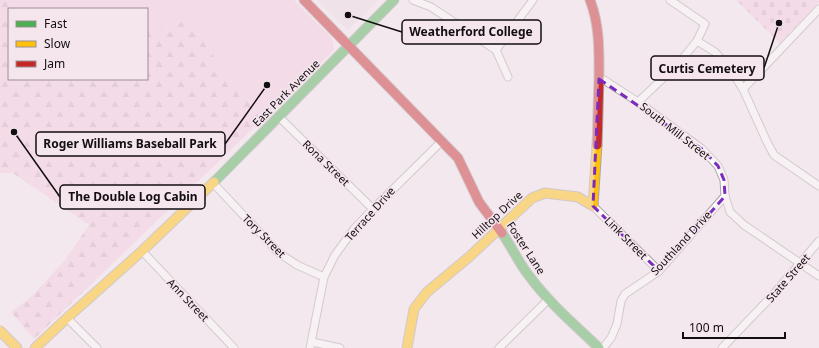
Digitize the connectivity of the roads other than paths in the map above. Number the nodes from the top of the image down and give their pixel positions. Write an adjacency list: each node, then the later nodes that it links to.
1 (304, 0): 9 (street, Foster Lane)
2 (394, 0): 9 (street, East Park Avenue)
3 (413, 0): 10 (street)
4 (533, 0): 10 (street)
5 (590, 0): 12 (street)
6 (670, 0): 8 (street)
7 (819, 9): 13 (street)
8 (697, 41): 13 (street); 14 (street)
9 (349, 46): 15 (street, East Park Avenue); 16 (street, Foster Lane)
10 (496, 50): 11 (street)
11 (508, 77)
12 (599, 79): 14 (street, South Mill Street); 20 (street)
13 (742, 89): 18 (street)
14 (638, 102): 19 (street, South Mill Street)
15 (278, 117): 17 (street, East Park Avenue); 21 (street, Rona Street)
16 (442, 141): 21 (street, Terrace Drive); 22 (street, Foster Lane)
17 (213, 183): 24 (street, East Park Avenue); 28 (street, Tory Street)
18 (819, 186)
19 (725, 196): 25 (street, South Mill Street); 26 (street, Southland Drive)
20 (593, 206): 22 (street, Hilltop Drive); 26 (street, Link Street)
21 (373, 209): 28 (street, Terrace Drive)
22 (499, 228): 29 (street, Foster Lane); 38 (street, Hilltop Drive)
23 (819, 241): 25 (street, State Street)
24 (142, 251): 30 (street, East Park Avenue); 36 (street, Ann Street)
25 (801, 263): 27 (street, South Mill Street); 42 (street, State Street)
26 (659, 271): 41 (street, Southland Drive)
27 (819, 276)
28 (324, 277): 32 (street, Terrace Drive)
29 (548, 299): 39 (street); 40 (street, Foster Lane)
30 (67, 318): 34 (street, East Park Avenue); 35 (street)
31 (0, 331): 33 (street)
32 (311, 345): 37 (street)
33 (17, 348)
34 (35, 348)
35 (97, 348)
36 (234, 348)
37 (340, 348)
38 (407, 348)
39 (499, 348)
40 (599, 348)
41 (603, 348)
42 (722, 348)

